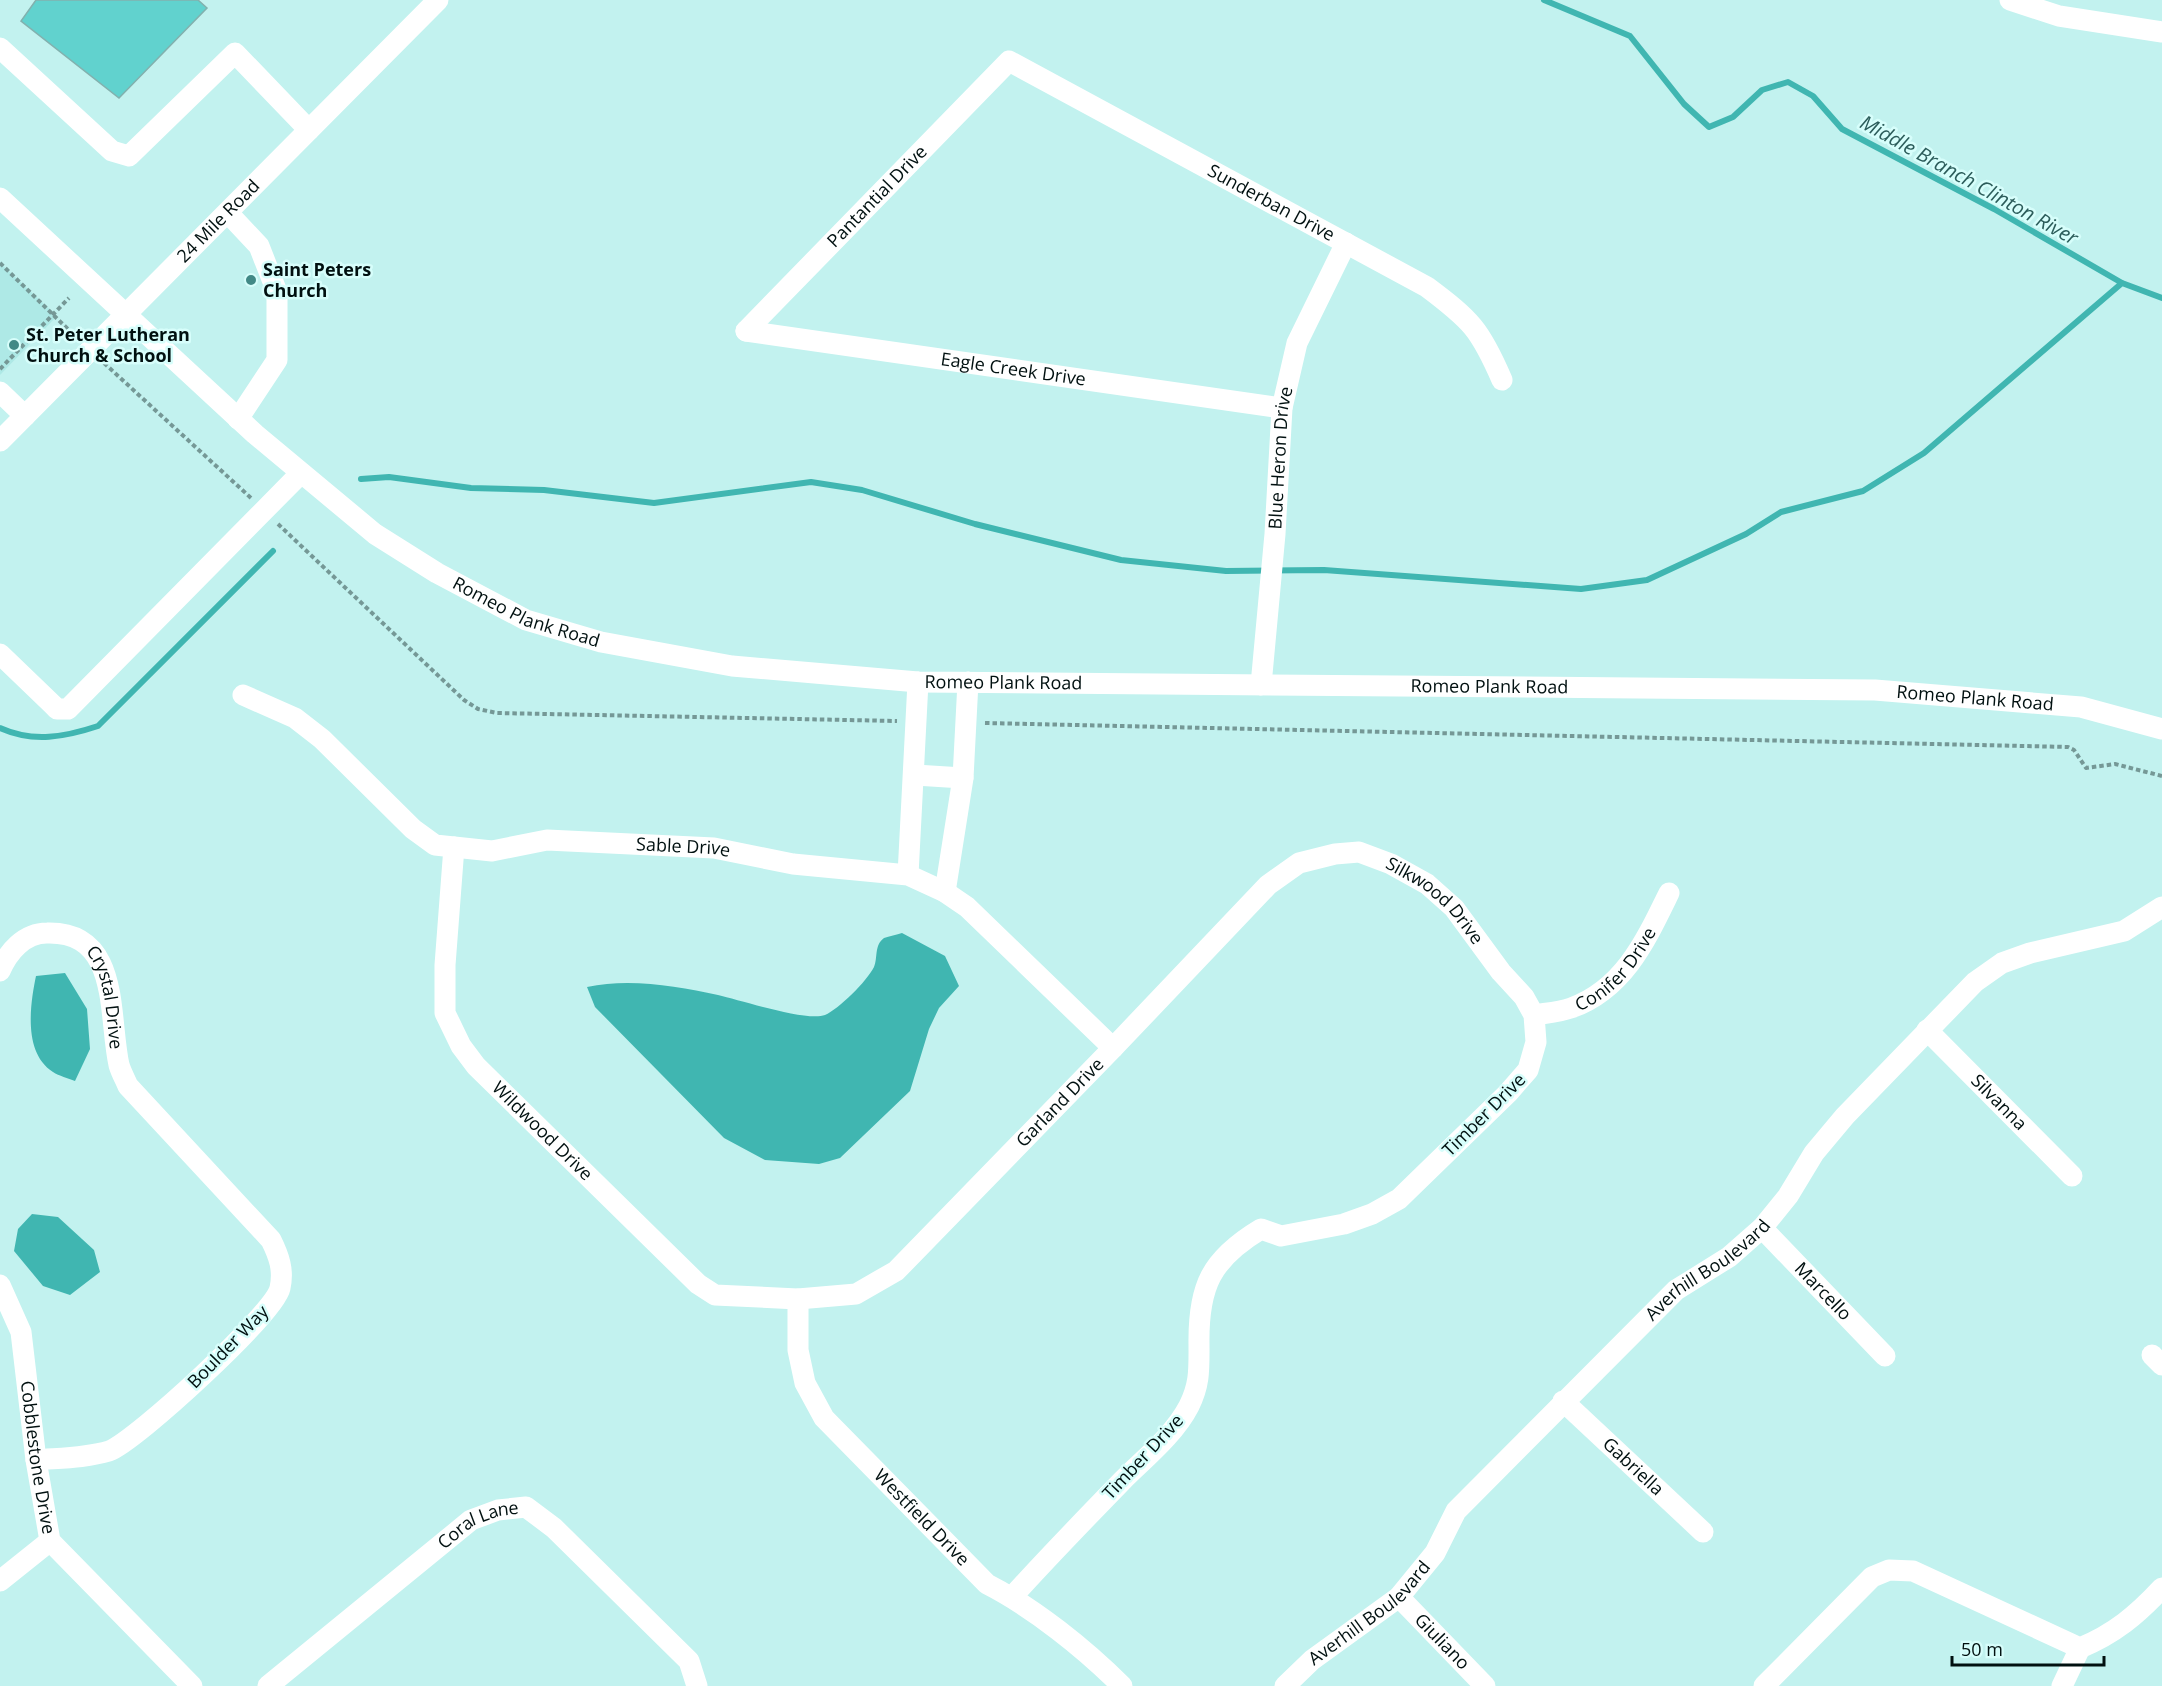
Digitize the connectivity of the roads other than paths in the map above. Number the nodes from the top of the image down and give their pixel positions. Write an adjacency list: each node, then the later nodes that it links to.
1 (438, 0): 7 (street, 24 Mile Road)
2 (2010, 0): 3 (street)
3 (2061, 8): 4 (street)
4 (2162, 32)
5 (0, 48): 7 (street)
6 (1009, 61): 10 (street, Sunderban Drive); 12 (street, Pantantial Drive)
7 (309, 130): 9 (street, 24 Mile Road)
8 (0, 198): 11 (street, Romeo Plank Road)
9 (228, 213): 11 (street, 24 Mile Road); 17 (street)
10 (1346, 243): 13 (street, Sunderban Drive); 15 (street, Blue Heron Drive)
11 (126, 316): 16 (street, 24 Mile Road); 17 (street, Romeo Plank Road)
12 (746, 331): 15 (street, Eagle Creek Drive)
13 (1502, 380)
14 (0, 393): 16 (street)
15 (1282, 408): 23 (street, Blue Heron Drive)
16 (25, 417): 18 (street, 24 Mile Road)
17 (238, 418): 19 (street, Romeo Plank Road)
18 (0, 441)
19 (301, 473): 20 (street); 21 (street, Romeo Plank Road)
20 (0, 654)
21 (918, 682): 22 (street, Romeo Plank Road); 26 (street)
22 (968, 682): 23 (street, Romeo Plank Road); 27 (street)
23 (1261, 685): 25 (street, Romeo Plank Road)
24 (243, 695): 28 (street, Sable Drive)
25 (2162, 729)
26 (915, 775): 27 (street); 30 (street)
27 (963, 778): 31 (street)
28 (454, 847): 30 (street, Sable Drive); 42 (street, Wildwood Drive)
29 (1299, 863): 35 (street, Silkwood Drive); 37 (street, Garland Drive)
30 (908, 875): 31 (street, Sable Drive)
31 (945, 892): 37 (street, Sable Drive)
32 (1669, 893): 35 (street, Conifer Drive)
33 (2162, 907): 36 (street, Averhill Boulevard)
34 (0, 971): 38 (street, Crystal Drive)
35 (1534, 1015): 50 (street, Timber Drive)
36 (1927, 1030): 39 (street, Silvanna); 40 (street, Averhill Boulevard)
37 (1113, 1048): 42 (street, Garland Drive)
38 (128, 1086): 45 (street, Boulder Way)
39 (2072, 1176)
40 (1762, 1228): 43 (street, Marcello); 44 (street, Averhill Boulevard)
41 (0, 1285): 45 (street, Cobblestone Drive)
42 (798, 1299): 50 (street, Westfield Drive)
43 (1885, 1356)
44 (1563, 1401): 46 (street, Gabriella); 51 (street, Averhill Boulevard)
45 (36, 1460): 47 (street, Cobblestone Drive)
46 (1703, 1532)
47 (50, 1541): 48 (street); 53 (street, Cobblestone Drive)
48 (0, 1581)
49 (2162, 1588): 52 (street)
50 (1012, 1597): 56 (street, Westfield Drive)
51 (1399, 1597): 57 (street, Averhill Boulevard); 58 (street, Giuliano)
52 (2080, 1648): 59 (street); 60 (street)
53 (192, 1686)
54 (268, 1686): 55 (street, Coral Lane)
55 (697, 1686)
56 (1122, 1686)
57 (1285, 1686)
58 (1485, 1686)
59 (1764, 1686)
60 (2062, 1686)

